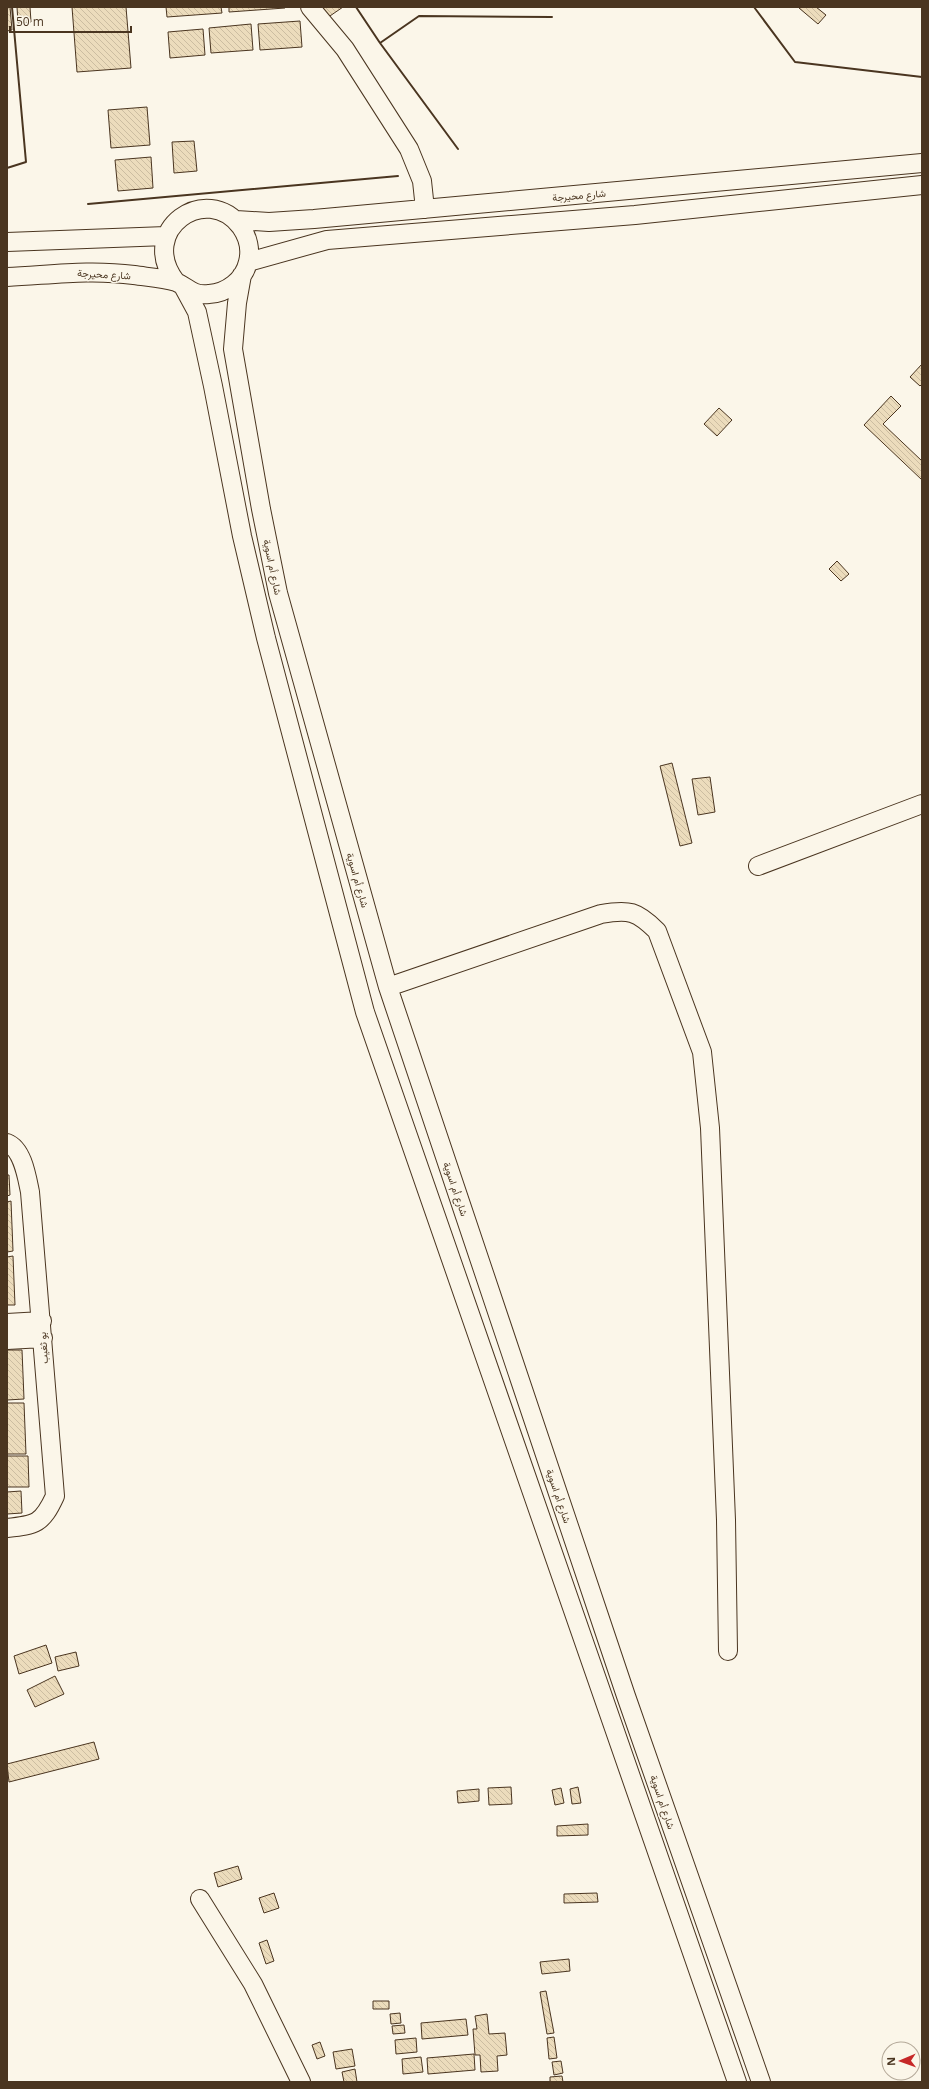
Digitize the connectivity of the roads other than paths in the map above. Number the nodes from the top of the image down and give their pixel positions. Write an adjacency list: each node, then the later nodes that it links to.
1 (310, 7): 4 (street)
2 (922, 163): 4 (street, شارع محيرجة)
3 (922, 185): 8 (street)
4 (425, 209): 5 (street, شارع محيرجة)
5 (236, 220): 6 (street); 8 (street)
6 (166, 236): 7 (street); 10 (street)
7 (7, 242)
8 (245, 269): 10 (street); 13 (street, شارع أم اسوية)
9 (7, 277): 10 (street, شارع محيرجة)
10 (180, 285): 22 (street)
11 (922, 804): 12 (street)
12 (758, 866)
13 (388, 987): 19 (street); 23 (street, شارع أم اسوية)
14 (7, 1144): 16 (street, بو ثغيب)
15 (7, 1323): 16 (street)
16 (42, 1330): 17 (street); 18 (street, بو ثغيب)
17 (7, 1340)
18 (7, 1528)
19 (728, 1651)
20 (200, 1899): 21 (street)
21 (301, 2082)
22 (737, 2082)
23 (761, 2082)

